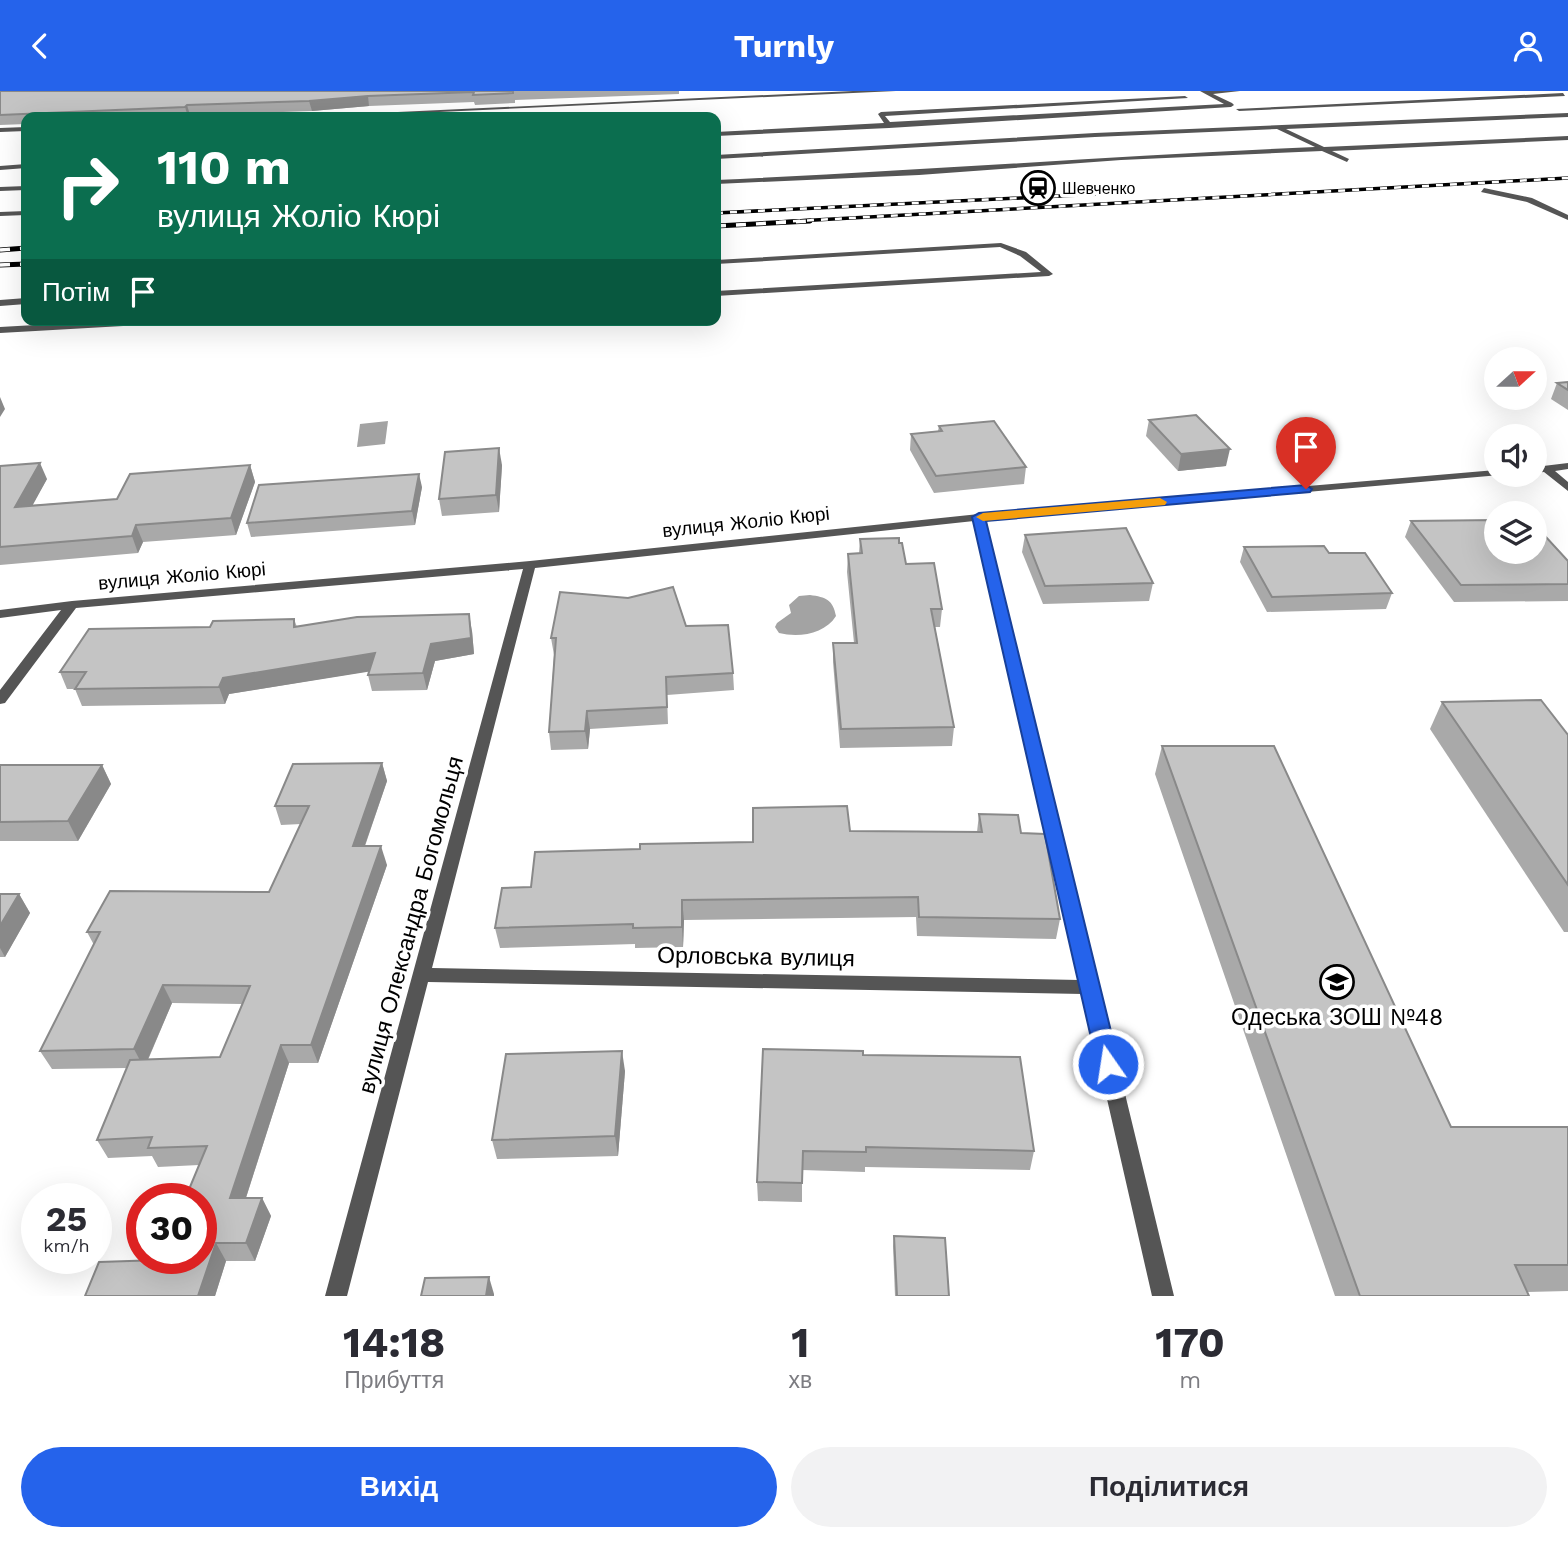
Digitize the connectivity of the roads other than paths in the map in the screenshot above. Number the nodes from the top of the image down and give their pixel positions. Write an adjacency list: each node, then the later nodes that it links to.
1 (893, 91): 9 (street)
2 (1237, 91): 4 (street)
3 (1553, 91): 5 (street)
4 (1204, 92): 6 (street)
5 (1565, 96): 8 (street)
6 (1214, 97): 7 (street); 11 (street)
7 (1231, 105): 8 (street); 11 (street)
8 (1239, 109): 12 (street)
9 (409, 112)
10 (1568, 115): 12 (street)
11 (889, 126): 15 (street)
12 (1277, 127): 17 (street); 18 (street)
13 (21, 129): 14 (street)
14 (0, 130)
15 (721, 134)
16 (1568, 138): 17 (street)
17 (1320, 148): 19 (street); 22 (street)
18 (721, 157)
19 (1347, 160)
20 (21, 166): 21 (street)
21 (0, 168)
22 (721, 182)
23 (21, 188): 24 (street)
24 (0, 189)
25 (1483, 190): 28 (street)
26 (21, 213): 27 (street)
27 (0, 214)
28 (1568, 218)
29 (721, 262): 30 (street)
30 (721, 294)
31 (21, 301): 32 (street)
32 (0, 303)
33 (70, 326): 34 (street)
34 (0, 330)
35 (1568, 466): 36 (street)
36 (1547, 469): 38 (street)
37 (1484, 474): 39 (street, вулиця Жоліо Кюрі)
38 (1568, 488)
39 (979, 517): 40 (street, вулиця Жоліо Кюрі); 45 (street)
40 (530, 565): 41 (street, вулиця Жоліо Кюрі); 44 (street, вулиця Олександра Богомольця)
41 (72, 605): 42 (street, вулиця Жоліо Кюрі); 43 (street)
42 (0, 614)
43 (0, 700)
44 (422, 975): 45 (street, Орловська вулиця); 46 (street, вулиця Олександра Богомольця)
45 (1090, 987): 47 (street)
46 (335, 1296)
47 (1163, 1296)

